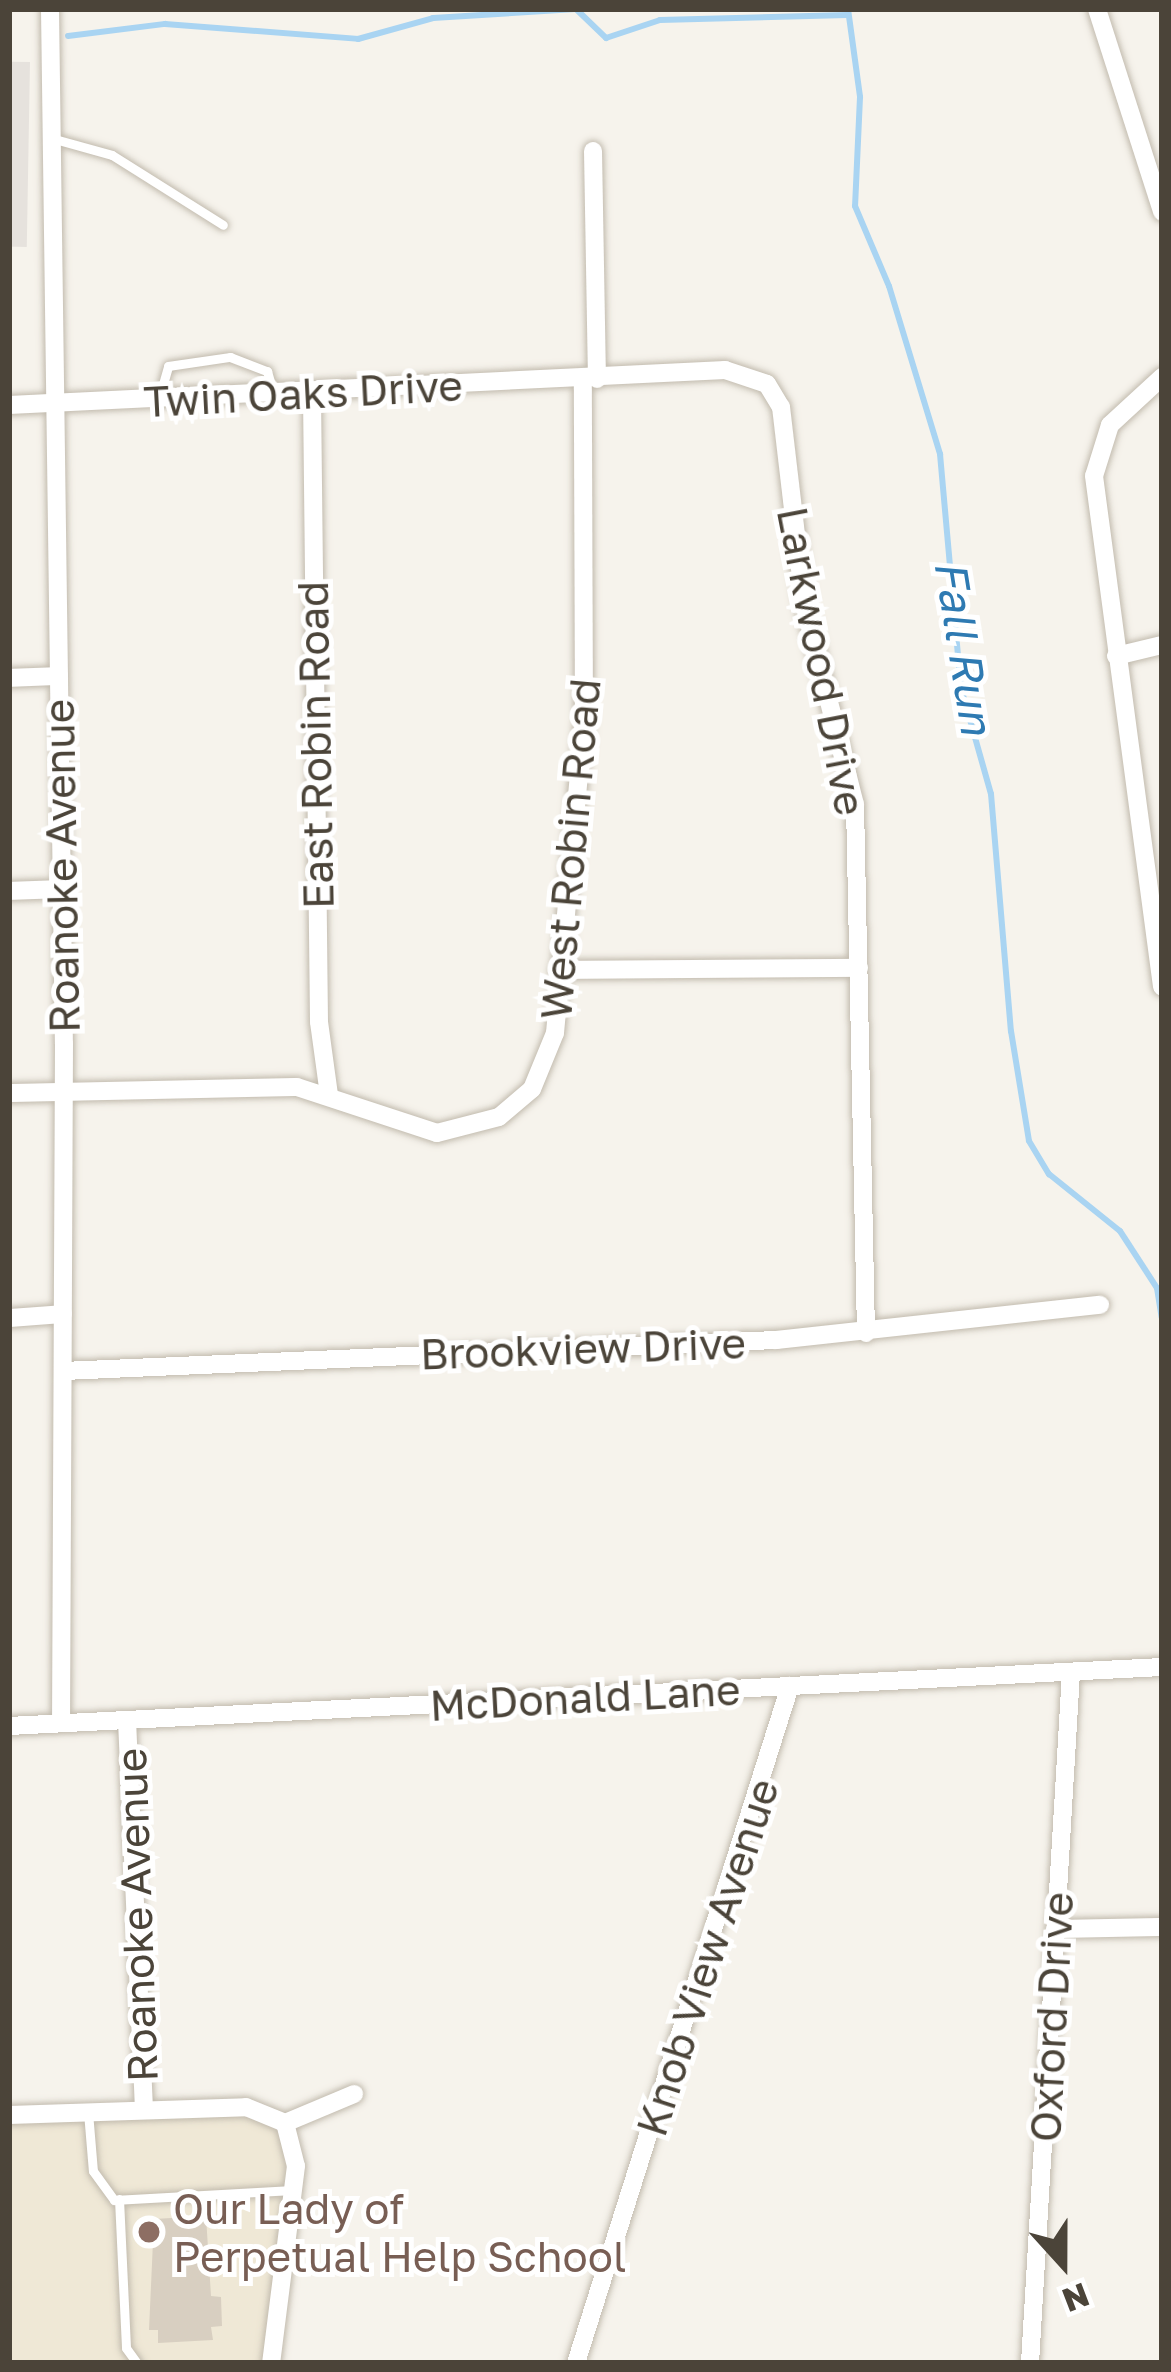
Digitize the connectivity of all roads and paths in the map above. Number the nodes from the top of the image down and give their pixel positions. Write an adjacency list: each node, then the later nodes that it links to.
1 (50, 9): 3 (street, Roanoke Avenue)
2 (1097, 9): 5 (street)
3 (51, 138): 7 (lane); 13 (street, Roanoke Avenue)
4 (593, 151): 9 (street, West Robin Road)
5 (1154, 162): 6 (street)
6 (1162, 212)
7 (223, 225)
8 (1162, 376): 16 (street)
9 (590, 379): 10 (street, Twin Oaks Drive); 22 (street, Larkwood Drive); 23 (street, West Robin Road)
10 (312, 394): 11 (street, Twin Oaks Drive); 27 (street, East Robin Road)
11 (274, 398): 12 (street, Twin Oaks Drive); 12 (lane)
12 (158, 401): 13 (street, Twin Oaks Drive)
13 (55, 403): 14 (street, Twin Oaks Drive); 17 (street, Roanoke Avenue)
14 (9, 404)
15 (1162, 645): 16 (street)
16 (1116, 656): 21 (street)
17 (59, 676): 18 (street); 19 (street, Roanoke Avenue)
18 (9, 678)
19 (60, 889): 20 (street); 25 (street, Roanoke Avenue)
20 (9, 891)
21 (1156, 901): 24 (street)
22 (859, 968): 23 (street); 31 (street, Larkwood Drive)
23 (559, 970): 27 (street, West Robin Road)
24 (1162, 986)
25 (63, 1089): 26 (street, West Robin Road); 27 (street, West Robin Road); 29 (street, Roanoke Avenue)
26 (9, 1093)
27 (329, 1095)
28 (1100, 1305): 31 (street, Brookview Drive)
29 (63, 1314): 30 (street); 32 (street, Roanoke Avenue)
30 (9, 1318)
31 (866, 1333): 32 (street, Brookview Drive)
32 (63, 1372): 37 (street, Roanoke Avenue)
33 (1162, 1667): 34 (street, McDonald Lane)
34 (1071, 1672): 35 (street, McDonald Lane); 40 (street, Oxford Drive)
35 (790, 1686): 36 (street, McDonald Lane); 50 (street, Knob View Avenue)
36 (127, 1720): 37 (street, McDonald Lane); 42 (street, Roanoke Avenue)
37 (61, 1723): 38 (street, McDonald Lane)
38 (9, 1726)
39 (1162, 1927): 40 (street)
40 (1055, 1929): 51 (street, Oxford Drive)
41 (354, 2095): 45 (street)
42 (144, 2110): 43 (street); 45 (street)
43 (88, 2112): 44 (street); 47 (lane)
44 (9, 2115)
45 (285, 2123): 46 (street)
46 (293, 2190): 47 (lane); 49 (street)
47 (119, 2199): 48 (lane)
48 (137, 2363)
49 (271, 2363)
50 (576, 2363)
51 (1030, 2363)

